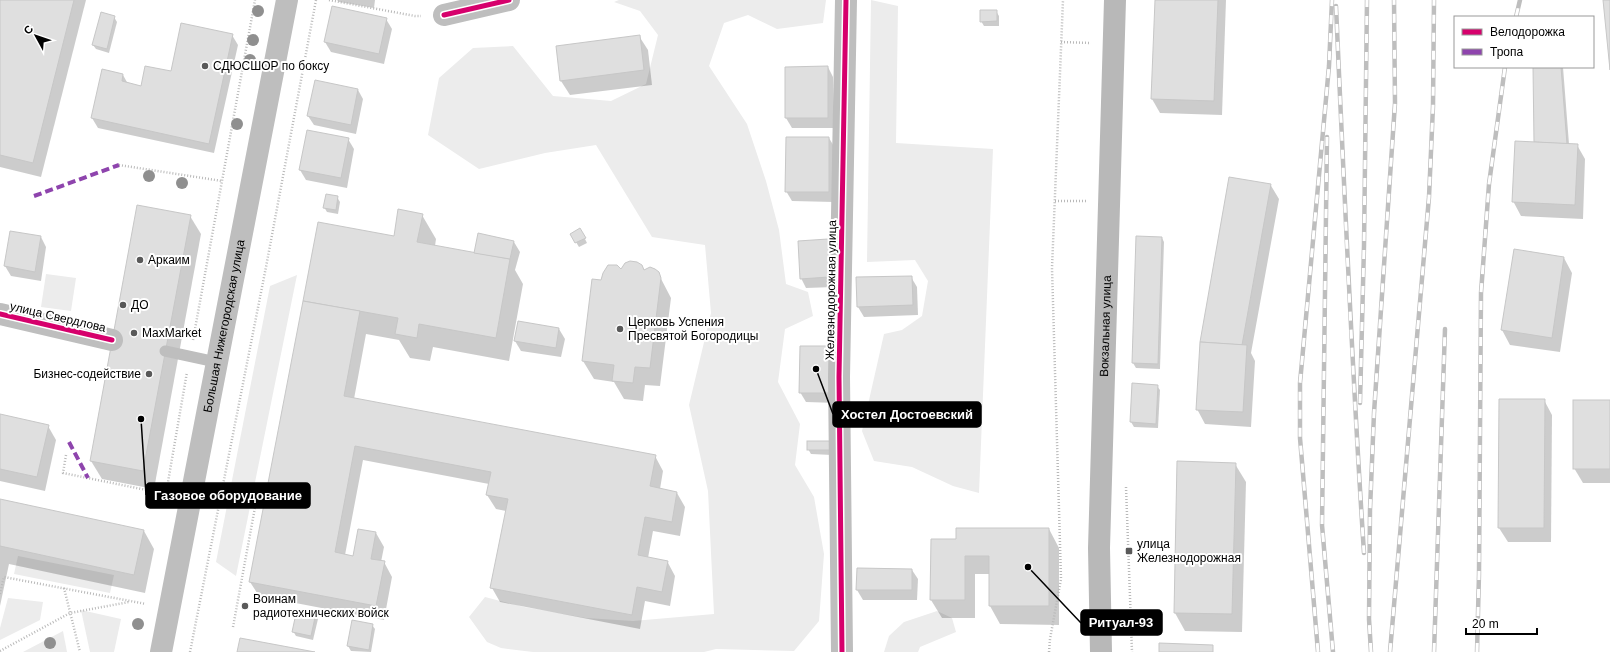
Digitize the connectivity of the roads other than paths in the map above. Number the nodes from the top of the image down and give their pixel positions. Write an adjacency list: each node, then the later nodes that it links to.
1 (287, 0): 9 (street, Большая Нижегородская улица)
2 (509, 0): 5 (street)
3 (846, 0): 11 (street, Железнодорожная улица)
4 (1115, 0): 12 (main road, Вокзальная улица)
5 (444, 15)
6 (0, 314): 7 (street, улица Свердлова)
7 (112, 340)
8 (165, 351): 9 (lane)
9 (216, 362): 10 (street, Большая Нижегородская улица)
10 (161, 652)
11 (842, 652)
12 (1101, 652)

